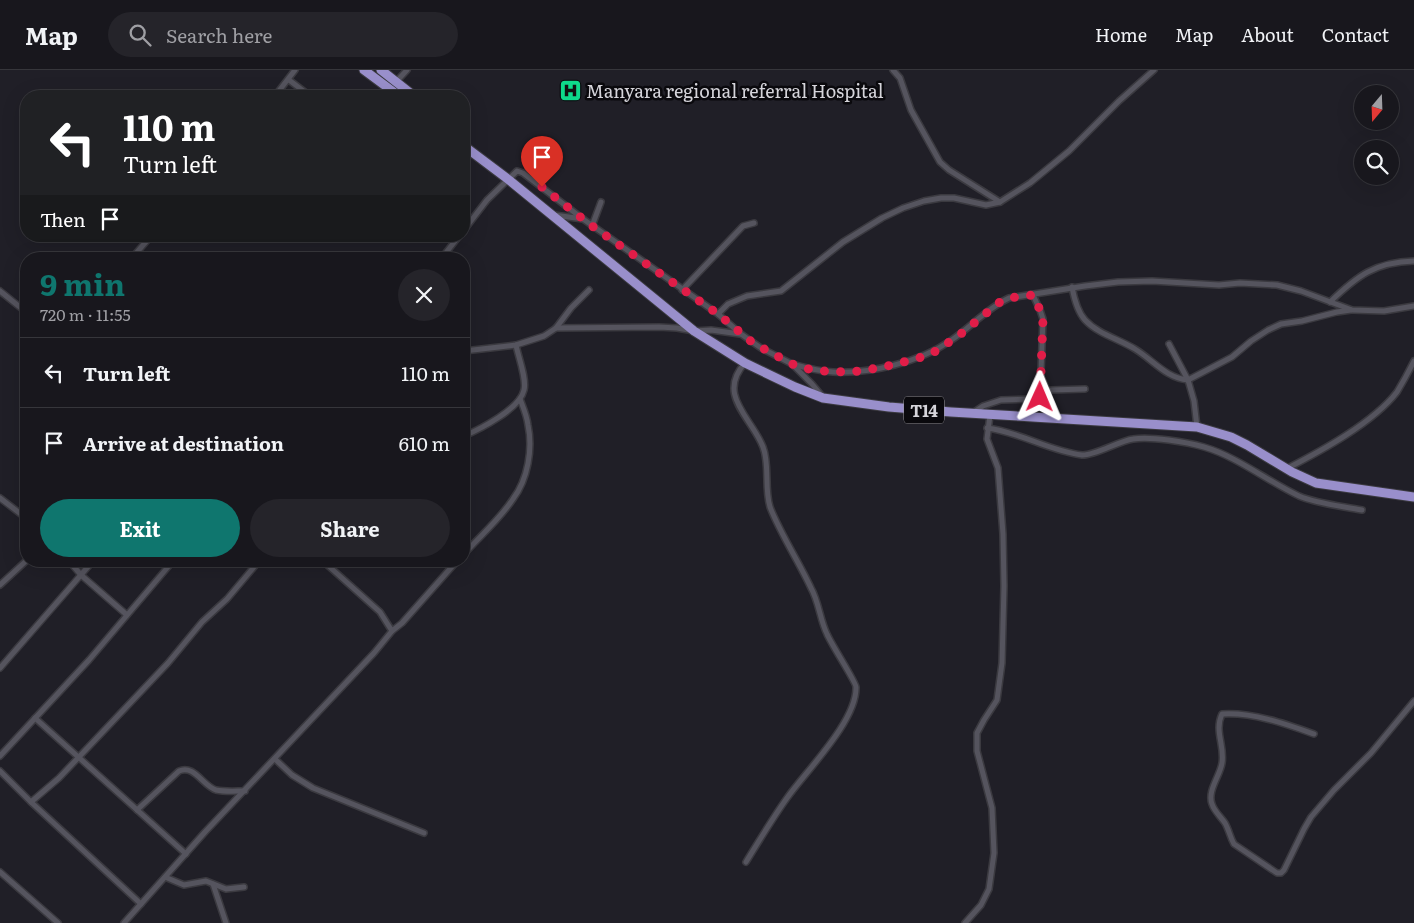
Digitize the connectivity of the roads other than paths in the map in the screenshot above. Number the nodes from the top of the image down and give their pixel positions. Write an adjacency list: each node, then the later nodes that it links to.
1 (295, 70): 7 (street)
2 (364, 70): 8 (highway)
3 (381, 70): 8 (highway)
4 (407, 70): 8 (street)
5 (893, 70): 18 (street)
6 (1154, 70): 18 (street)
7 (288, 80): 9 (street); 10 (street)
8 (393, 85): 11 (highway); 12 (highway)
9 (280, 90)
10 (302, 90)
11 (396, 90)
12 (403, 90)
13 (470, 145): 15 (highway, T14)
14 (470, 151): 15 (highway, T14)
15 (494, 169): 16 (highway, T14)
16 (509, 180): 19 (highway, T14); 20 (street); 21 (street)
17 (601, 202): 23 (street)
18 (1000, 202): 36 (street)
19 (551, 214): 20 (street); 38 (highway, T14)
20 (583, 218): 23 (street)
21 (471, 220)
22 (754, 223): 29 (street)
23 (592, 226): 29 (street)
24 (146, 242): 25 (street)
25 (137, 252)
26 (1414, 261): 32 (street)
27 (1072, 288): 31 (street); 32 (street); 46 (street)
28 (589, 290): 37 (street)
29 (682, 290): 36 (street)
30 (0, 291): 34 (street)
31 (1033, 295): 45 (street); 48 (street)
32 (1330, 302): 35 (street)
33 (1414, 306): 35 (street)
34 (20, 307)
35 (1352, 310): 46 (street)
36 (718, 314): 39 (street)
37 (556, 328): 38 (street); 41 (street)
38 (694, 331): 39 (street); 44 (highway, T14)
39 (741, 334): 45 (street)
40 (1169, 344): 46 (street)
41 (516, 345): 42 (street); 50 (street)
42 (470, 350)
43 (1414, 361): 56 (street)
44 (744, 363): 49 (highway, T14); 86 (street)
45 (792, 364): 49 (street)
46 (1188, 380): 53 (street)
47 (1085, 389): 48 (street)
48 (1040, 397): 51 (street)
49 (823, 398): 51 (highway, T14)
50 (520, 399): 55 (street); 61 (street)
51 (972, 414): 52 (highway, T14)
52 (990, 415): 53 (highway, T14); 54 (street)
53 (1197, 427): 56 (highway, T14)
54 (987, 428): 59 (street); 95 (street)
55 (470, 433)
56 (1286, 469): 57 (highway, T14)
57 (1414, 497)
58 (0, 498): 60 (street)
59 (1362, 510)
60 (20, 513)
61 (470, 547)
62 (20, 567): 70 (street)
63 (74, 567): 69 (street)
64 (88, 567): 69 (street)
65 (168, 567): 71 (street)
66 (254, 567): 78 (street)
67 (330, 567): 72 (street)
68 (452, 567): 72 (street)
69 (81, 575): 71 (street); 73 (street)
70 (0, 585)
71 (127, 616): 75 (street)
72 (392, 631): 79 (street)
73 (0, 668)
74 (1414, 701): 76 (street)
75 (35, 718): 77 (street); 78 (street)
76 (1314, 734)
77 (0, 756)
78 (78, 757): 82 (street); 83 (street)
79 (275, 759): 81 (street); 84 (street)
80 (0, 772): 82 (street)
81 (245, 791): 83 (street); 85 (street)
82 (31, 802): 91 (street)
83 (137, 810): 85 (street)
84 (424, 833)
85 (186, 854): 88 (street)
86 (746, 862)
87 (0, 872): 92 (street)
88 (165, 877): 89 (street); 91 (street)
89 (213, 884): 90 (street); 94 (street)
90 (244, 888)
91 (141, 904): 93 (street)
92 (58, 923)
93 (124, 923)
94 (226, 923)
95 (965, 923)

